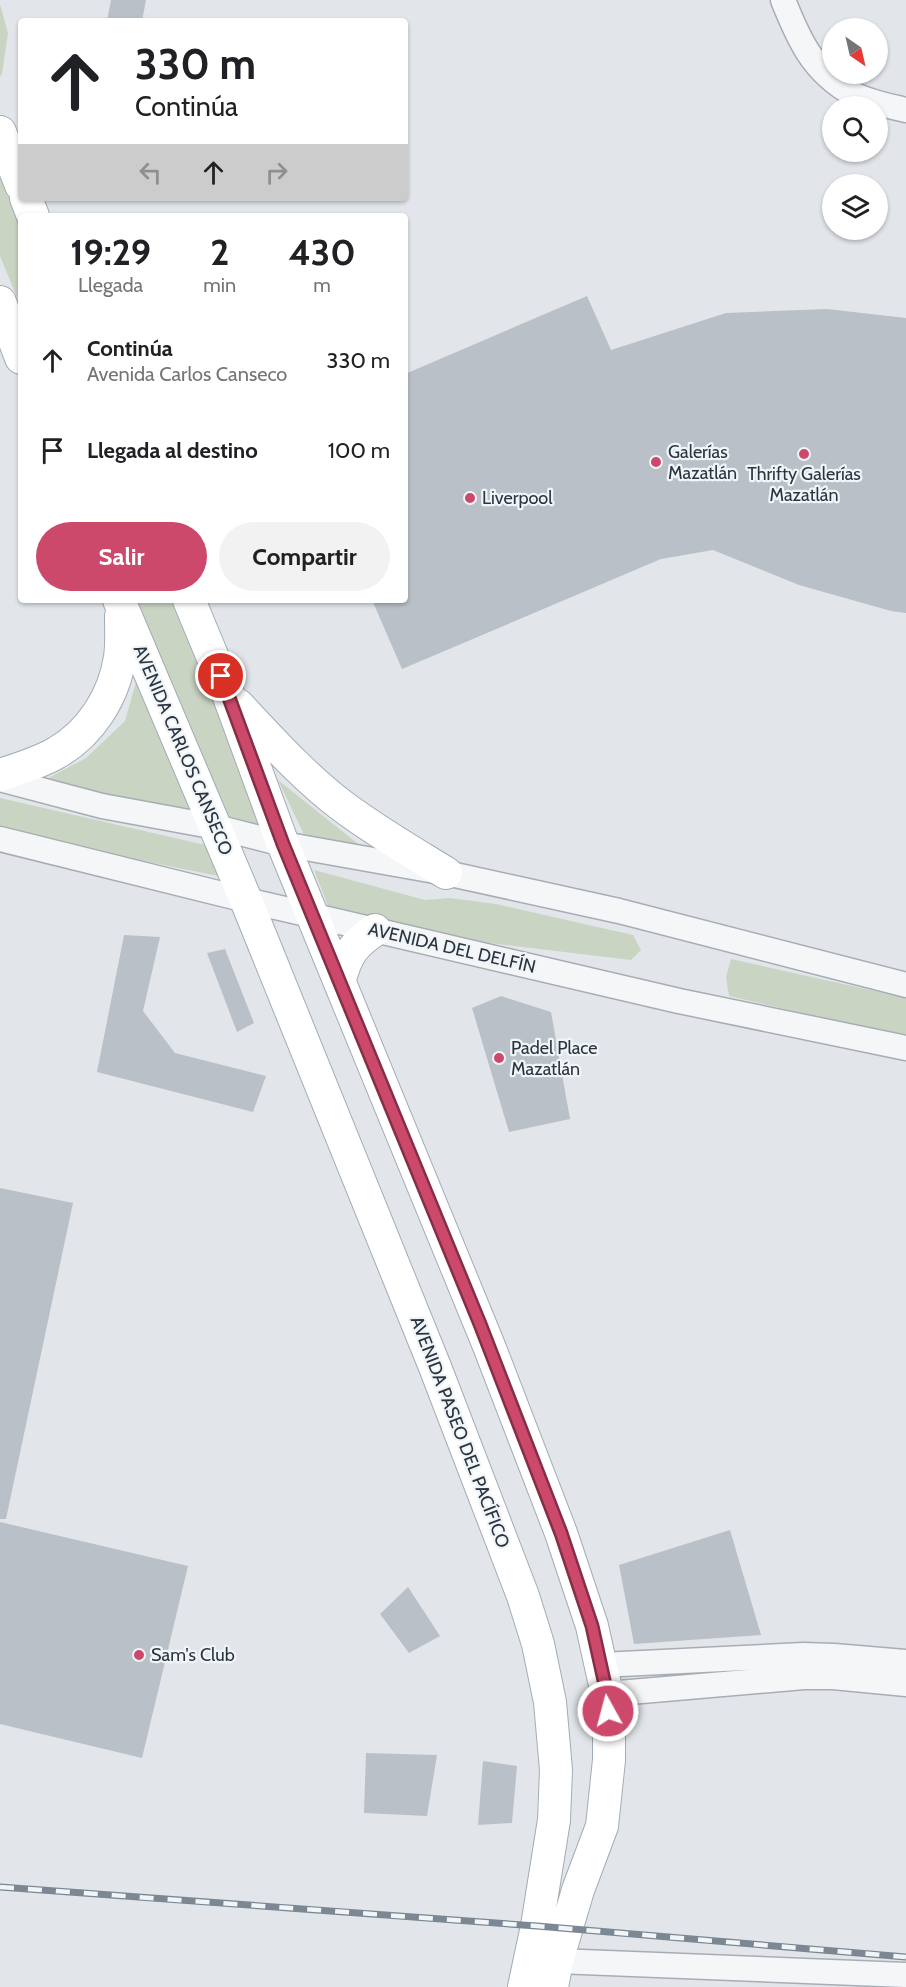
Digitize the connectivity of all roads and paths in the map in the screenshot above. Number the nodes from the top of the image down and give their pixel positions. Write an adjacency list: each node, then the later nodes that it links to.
1 (783, 0): 2 (street)
2 (906, 110)
3 (0, 132): 4 (main road)
4 (18, 177)
5 (0, 302): 6 (main road)
6 (18, 350)
7 (120, 603): 10 (main road); 11 (main road, AVENIDA CARLOS CANSECO)
8 (190, 603): 9 (main road)
9 (228, 694): 13 (main road); 14 (main road)
10 (0, 777): 11 (street)
11 (216, 827): 13 (street); 15 (main road, AVENIDA CARLOS CANSECO)
12 (0, 839): 15 (street, AVENIDA DEL DELFÍN)
13 (283, 844): 14 (street); 16 (main road)
14 (446, 873): 19 (street)
15 (246, 900): 16 (street, AVENIDA DEL DELFÍN); 24 (main road, AVENIDA PASEO DEL PACÍFICO)
16 (313, 914): 17 (street, AVENIDA DEL DELFÍN); 18 (main road)
17 (375, 930): 18 (main road); 20 (street, AVENIDA DEL DELFÍN)
18 (340, 979): 22 (main road)
19 (906, 985)
20 (906, 1048)
21 (906, 1662): 22 (street)
22 (604, 1680): 23 (street); 25 (main road)
23 (906, 1684)
24 (554, 1820): 25 (main road); 28 (main road, AVENIDA PASEO DEL PACÍFICO)
25 (602, 1826): 26 (main road)
26 (554, 1974): 27 (street)
27 (906, 1975)
28 (524, 1987)

